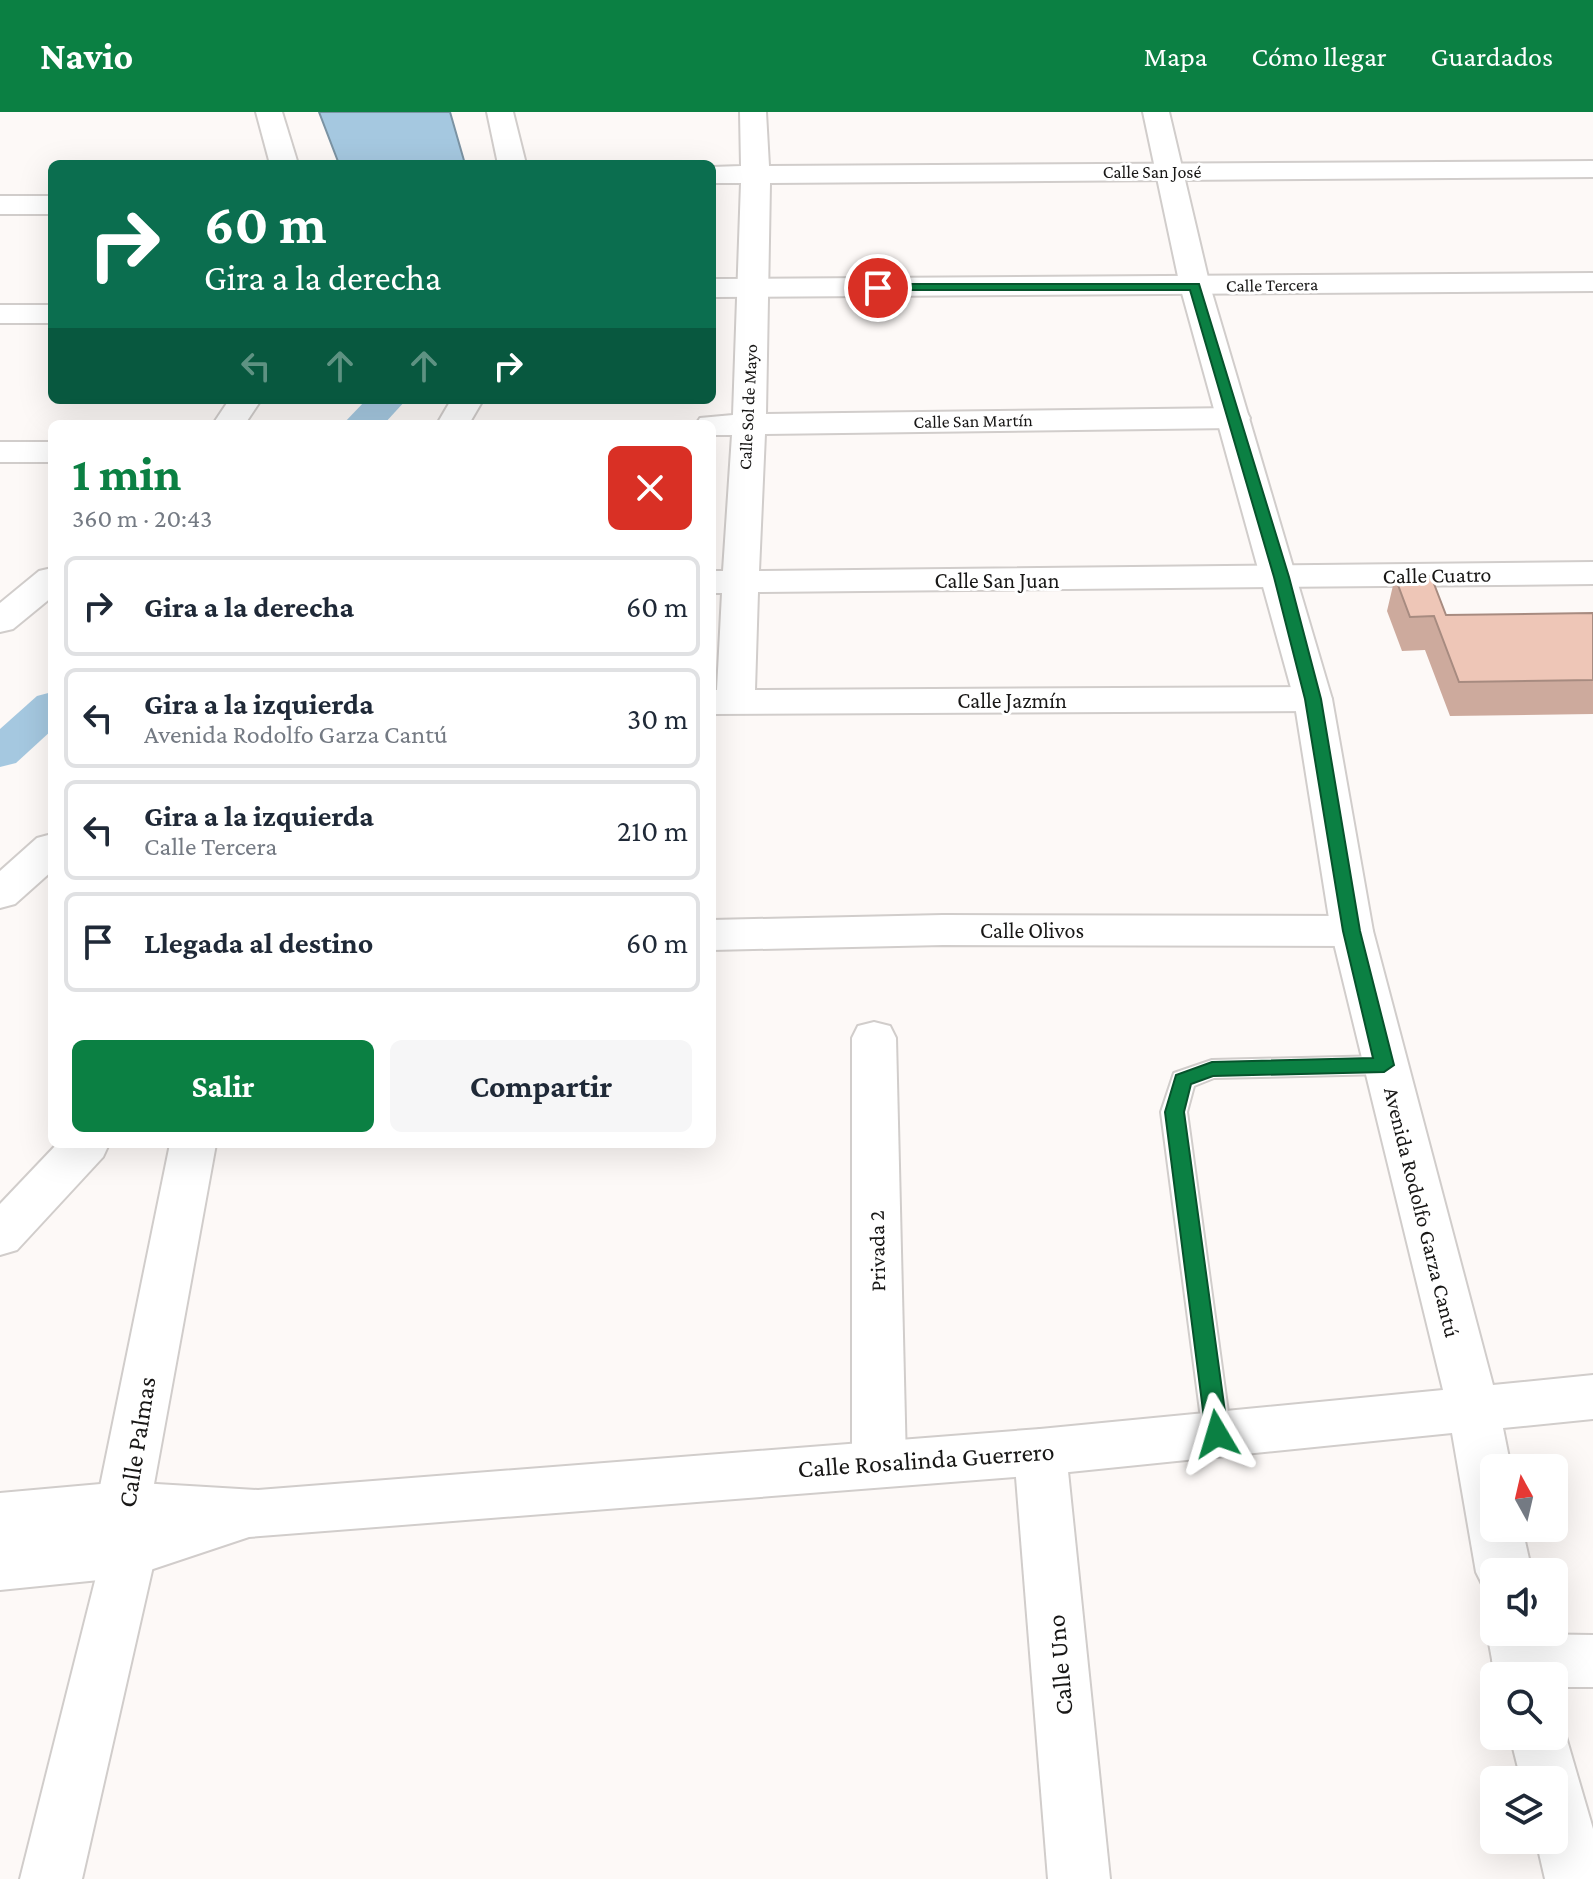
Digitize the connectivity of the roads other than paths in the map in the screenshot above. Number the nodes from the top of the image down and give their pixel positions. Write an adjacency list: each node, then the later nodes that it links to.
1 (269, 112): 5 (street)
2 (500, 112): 6 (street)
3 (753, 112): 9 (street, Calle Sol de Mayo)
4 (1156, 112): 8 (street, Avenida Rodolfo Garza Cantú)
5 (283, 160)
6 (511, 160)
7 (1593, 169): 8 (street, Calle San José)
8 (1170, 172): 9 (street, Calle San José); 14 (street, Avenida Rodolfo Garza Cantú)
9 (756, 173): 10 (street, Calle San José); 16 (street, Calle Sol de Mayo)
10 (716, 175)
11 (0, 205): 12 (street)
12 (48, 205)
13 (1593, 282): 14 (street, Calle Tercera)
14 (1195, 286): 16 (street, Calle Tercera); 19 (street, Avenida Rodolfo Garza Cantú)
15 (716, 288): 16 (street, Calle Tercera)
16 (754, 289): 21 (street, Calle Sol de Mayo)
17 (0, 314): 18 (street)
18 (48, 314)
19 (1234, 418): 21 (street, Calle San Martín); 25 (street, Avenida Rodolfo Garza Cantú)
20 (716, 425): 21 (street, Calle San Martín)
21 (747, 425): 27 (street, Calle Sol de Mayo)
22 (0, 452): 23 (street)
23 (48, 452)
24 (1593, 573): 25 (street, Calle Cuatro)
25 (1281, 577): 27 (street, Calle San Juan); 29 (street, Avenida Rodolfo Garza Cantú)
26 (48, 582): 28 (street)
27 (725, 582): 30 (street, Calle Sol de Mayo)
28 (0, 621)
29 (1313, 699): 30 (street, Calle Jazmín); 33 (street, Avenida Rodolfo Garza Cantú)
30 (724, 701)
31 (48, 852): 32 (street)
32 (0, 894)
33 (1352, 931): 34 (street, Calle Olivos); 36 (street, Avenida Rodolfo Garza Cantú)
34 (716, 935)
35 (874, 1038): 45 (street, Privada 2)
36 (1384, 1065): 41 (street, Avenida Rodolfo Garza Cantú); 42 (lane)
37 (82, 1148): 39 (street)
38 (192, 1148): 47 (street, Calle Palmas)
39 (0, 1236)
40 (1593, 1397): 41 (street, Calle Rosalinda Guerrero)
41 (1473, 1408): 42 (street, Calle Rosalinda Guerrero); 44 (street, Avenida Rodolfo Garza Cantú)
42 (1217, 1434): 43 (street, Calle Rosalinda Guerrero)
43 (1040, 1452): 45 (street, Calle Rosalinda Guerrero); 53 (street, Calle Uno)
44 (1482, 1454)
45 (879, 1463): 47 (street, Calle Rosalinda Guerrero)
46 (0, 1517): 47 (street, Calle Rosalinda Guerrero)
47 (126, 1530): 48 (street, Calle Rosalinda Guerrero); 52 (street, Calle Palmas)
48 (0, 1565)
49 (1520, 1656): 50 (street)
50 (1593, 1661)
51 (1568, 1848): 54 (street)
52 (51, 1879)
53 (1079, 1879)
54 (1576, 1879)

